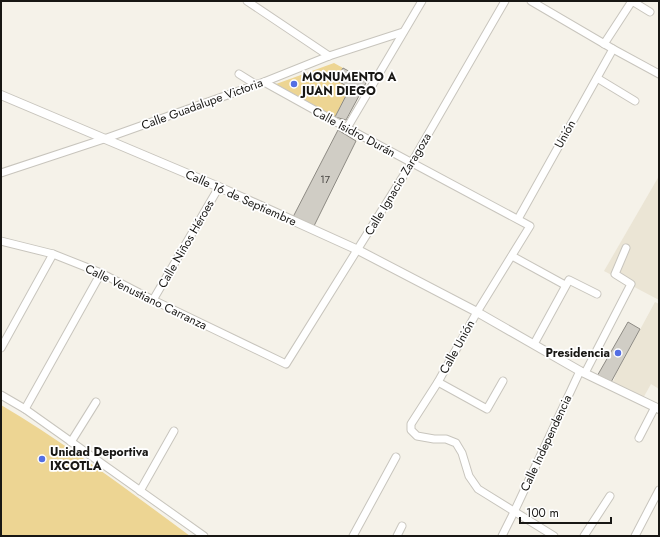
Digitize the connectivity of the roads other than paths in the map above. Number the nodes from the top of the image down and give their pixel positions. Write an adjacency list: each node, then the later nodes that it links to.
1 (247, 1): 9 (street)
2 (422, 1): 6 (street)
3 (505, 1): 19 (street, Calle Ignacio Zaragoza)
4 (530, 1): 7 (street)
5 (650, 12): 7 (street)
6 (403, 32): 9 (street, Calle Guadalupe Victoria); 17 (street)
7 (604, 44): 8 (street)
8 (613, 49): 11 (street); 12 (street, Unión)
9 (329, 56): 13 (street, Calle Guadalupe Victoria)
10 (239, 74): 14 (street)
11 (659, 74)
12 (597, 78): 16 (street); 22 (street, Unión)
13 (264, 82): 14 (street, Calle Guadalupe Victoria); 17 (street, Calle Isidro Durán)
14 (255, 84): 18 (street, Calle Guadalupe Victoria)
15 (1, 95): 18 (street, Calle 16 de Septiembre)
16 (635, 101)
17 (347, 128): 19 (street, Calle Isidro Durán)
18 (104, 139): 20 (street, Calle Guadalupe Victoria); 21 (street, Calle 16 de Septiembre)
19 (412, 162): 22 (street, Calle Isidro Durán); 25 (street, Calle Ignacio Zaragoza)
20 (1, 173)
21 (219, 187): 25 (street, Calle 16 de Septiembre); 31 (street, Calle Niños Héroes)
22 (518, 219): 27 (street, Calle Isidro Durán)
23 (1, 240): 26 (street, Calle Venustiano Carranza)
24 (626, 248): 36 (street, Calle Independencia)
25 (358, 250): 32 (street, Calle 16 de Septiembre); 35 (street, Calle Ignacio Zaragoza)
26 (54, 254): 28 (street, Calle Venustiano Carranza); 34 (street)
27 (512, 256): 29 (street); 32 (street)
28 (101, 273): 31 (street, Calle Venustiano Carranza); 42 (street)
29 (566, 285): 30 (street); 33 (street)
30 (597, 294)
31 (153, 300): 35 (street, Calle Venustiano Carranza)
32 (477, 312): 33 (street, Calle 16 de Septiembre); 38 (street, Calle Unión)
33 (534, 344): 36 (street, Calle 16 de Septiembre)
34 (1, 348)
35 (286, 364)
36 (582, 372): 41 (street, Calle 16 de Septiembre); 50 (street, Calle Independencia)
37 (503, 381): 38 (street)
38 (438, 382): 50 (street, Calle Unión)
39 (1, 395): 42 (street)
40 (96, 402): 45 (street)
41 (657, 408): 44 (street)
42 (25, 409): 45 (street)
43 (174, 431): 48 (street)
44 (639, 438)
45 (72, 442): 48 (street)
46 (396, 457): 53 (street)
47 (659, 490): 58 (street)
48 (140, 491): 52 (street)
49 (610, 496): 57 (street)
50 (514, 512): 55 (street, Calle Independencia); 56 (street)
51 (402, 526): 54 (street)
52 (204, 536)
53 (353, 536)
54 (397, 536)
55 (502, 536)
56 (554, 536)
57 (584, 536)
58 (635, 536)

